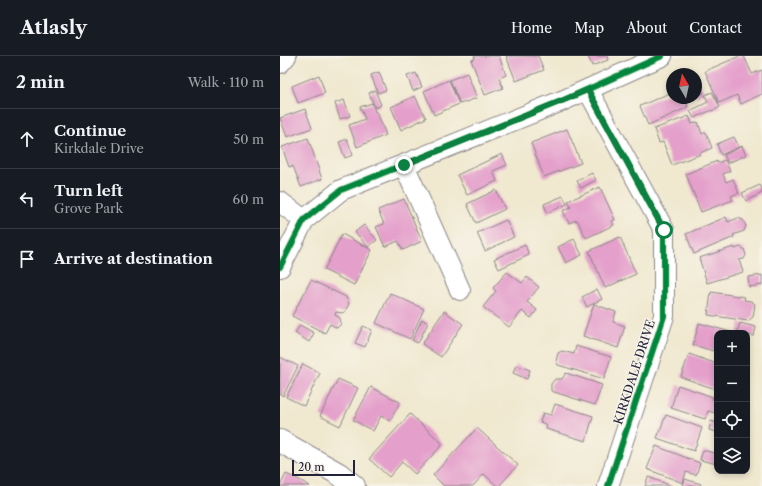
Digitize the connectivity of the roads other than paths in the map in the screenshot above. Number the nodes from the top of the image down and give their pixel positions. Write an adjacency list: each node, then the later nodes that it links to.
1 (286, 56): 3 (street)
2 (662, 56): 4 (street)
3 (280, 63)
4 (588, 90): 5 (street); 12 (street, KIRKDALE DRIVE)
5 (404, 165): 7 (street); 9 (street)
6 (280, 202): 7 (street)
7 (304, 220): 8 (street)
8 (280, 267)
9 (460, 290)
10 (280, 441): 11 (street)
11 (354, 486)
12 (608, 486)

